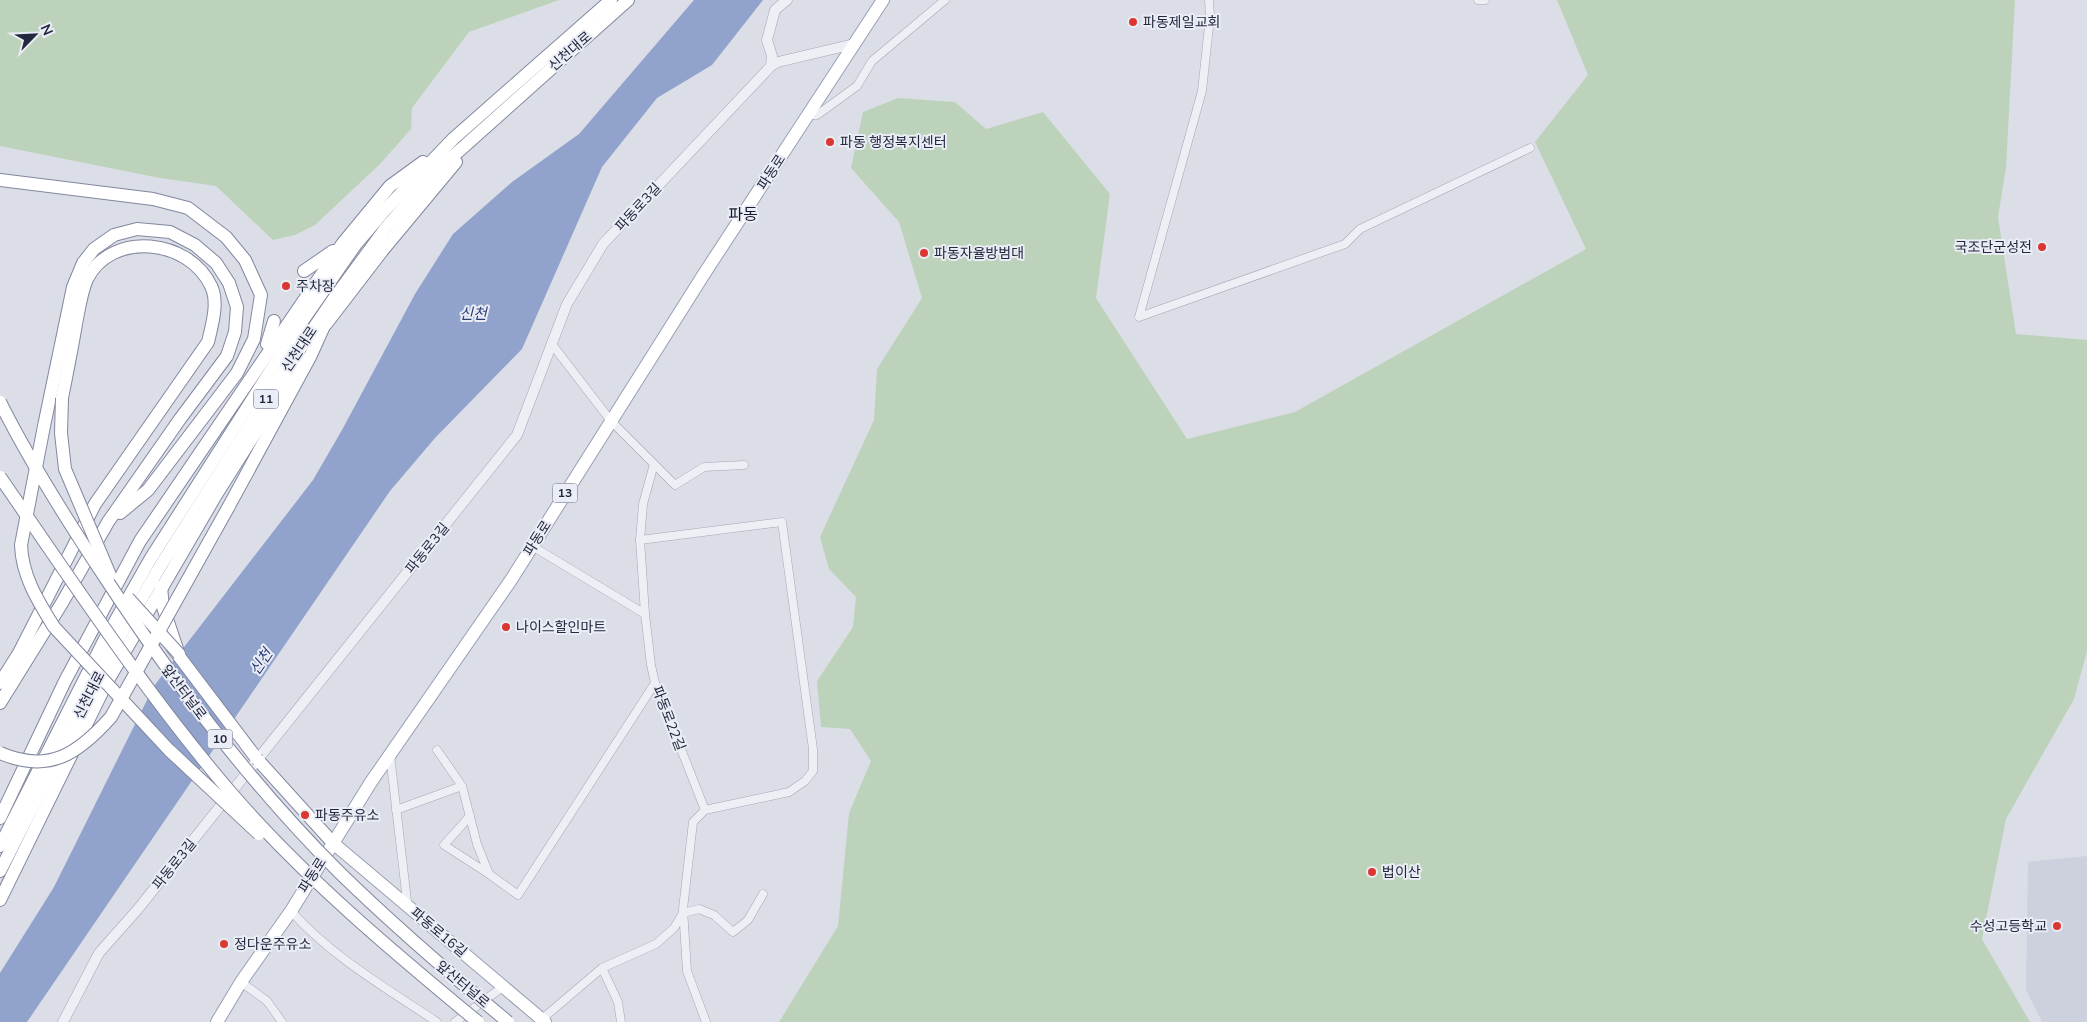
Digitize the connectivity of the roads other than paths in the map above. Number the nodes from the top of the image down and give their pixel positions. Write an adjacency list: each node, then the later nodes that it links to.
1 (612, 0): 13 (main road, 신천대로 / 11)
2 (628, 0): 11 (main road, 신천대로 / 11)
3 (788, 0): 10 (street)
4 (883, 0): 9 (main road, 파동로 / 13)
5 (945, 0): 12 (street)
6 (1209, 0): 14 (street)
7 (1478, 0): 8 (street)
8 (1485, 0)
9 (854, 44): 10 (street); 12 (main road, 파동로 / 13)
10 (771, 66): 20 (street, 파동로3길)
11 (498, 115): 19 (main road, 11); 49 (main road, 신천대로 / 11)
12 (808, 115): 23 (main road, 파동로 / 13)
13 (453, 139): 16 (main road, 11); 31 (main road, 신천대로 / 11)
14 (1530, 148)
15 (0, 180): 27 (main road)
16 (343, 243): 17 (main road); 21 (main road, 11)
17 (304, 271)
18 (274, 320): 21 (main road)
19 (324, 326): 30 (main road, 11); 39 (main road, bridge)
20 (551, 343): 23 (street); 63 (street, 파동로3길)
21 (260, 363): 45 (main road, 11)
22 (0, 402): 31 (main road, 앞산터널로 / 10, bridge)
23 (612, 421): 24 (street); 29 (main road, 파동로 / 13)
24 (654, 464): 25 (street); 28 (street, 파동로22길)
25 (744, 465)
26 (0, 477): 48 (main road, 앞산터널로 / 10, bridge)
27 (108, 522): 37 (main road); 48 (main road, bridge)
28 (640, 540): 32 (street, 파동로22길); 43 (street)
29 (532, 546): 32 (street); 40 (main road, 파동로 / 13)
30 (163, 584): 33 (main road, 11); 34 (main road)
31 (124, 599): 34 (main road, bridge); 35 (main road, bridge); 47 (main road, 신천대로 / 11); 69 (main road, 앞산터널로 / 10, bridge)
32 (645, 614): 36 (street, 파동로22길)
33 (129, 643): 34 (main road); 51 (main road, 11)
34 (175, 649): 46 (main road, 파동로16길, bridge)
35 (0, 683)
36 (656, 683): 43 (street, 파동로22길); 50 (street)
37 (0, 702)
38 (437, 750): 41 (street)
39 (0, 753)
40 (390, 755): 42 (street); 46 (main road, 파동로 / 13)
41 (462, 786): 42 (street); 44 (street)
42 (396, 810): 56 (street)
43 (705, 810): 58 (street)
44 (470, 816): 50 (street); 50 (street)
45 (0, 818)
46 (333, 843): 56 (main road, 파동로16길); 57 (main road, 파동로 / 13)
47 (0, 846)
48 (303, 868): 68 (main road, 앞산터널로 / 10, bridge)
49 (0, 871)
50 (489, 874)
51 (12, 877): 52 (main road); 53 (main road); 55 (main road, 11)
52 (0, 882)
53 (0, 888)
54 (763, 894): 58 (street)
55 (0, 900)
56 (410, 908): 61 (main road, 파동로16길)
57 (291, 911): 60 (main road, 파동로 / 13); 66 (street)
58 (684, 913): 59 (street); 71 (street)
59 (602, 968): 62 (street); 70 (street)
60 (241, 982): 64 (main road, 파동로 / 13); 65 (street)
61 (504, 986): 62 (street); 67 (street)
62 (544, 1021)
63 (63, 1022)
64 (217, 1022)
65 (282, 1022)
66 (437, 1022)
67 (455, 1022)
68 (478, 1022)
69 (508, 1022)
70 (621, 1022)
71 (706, 1022)

